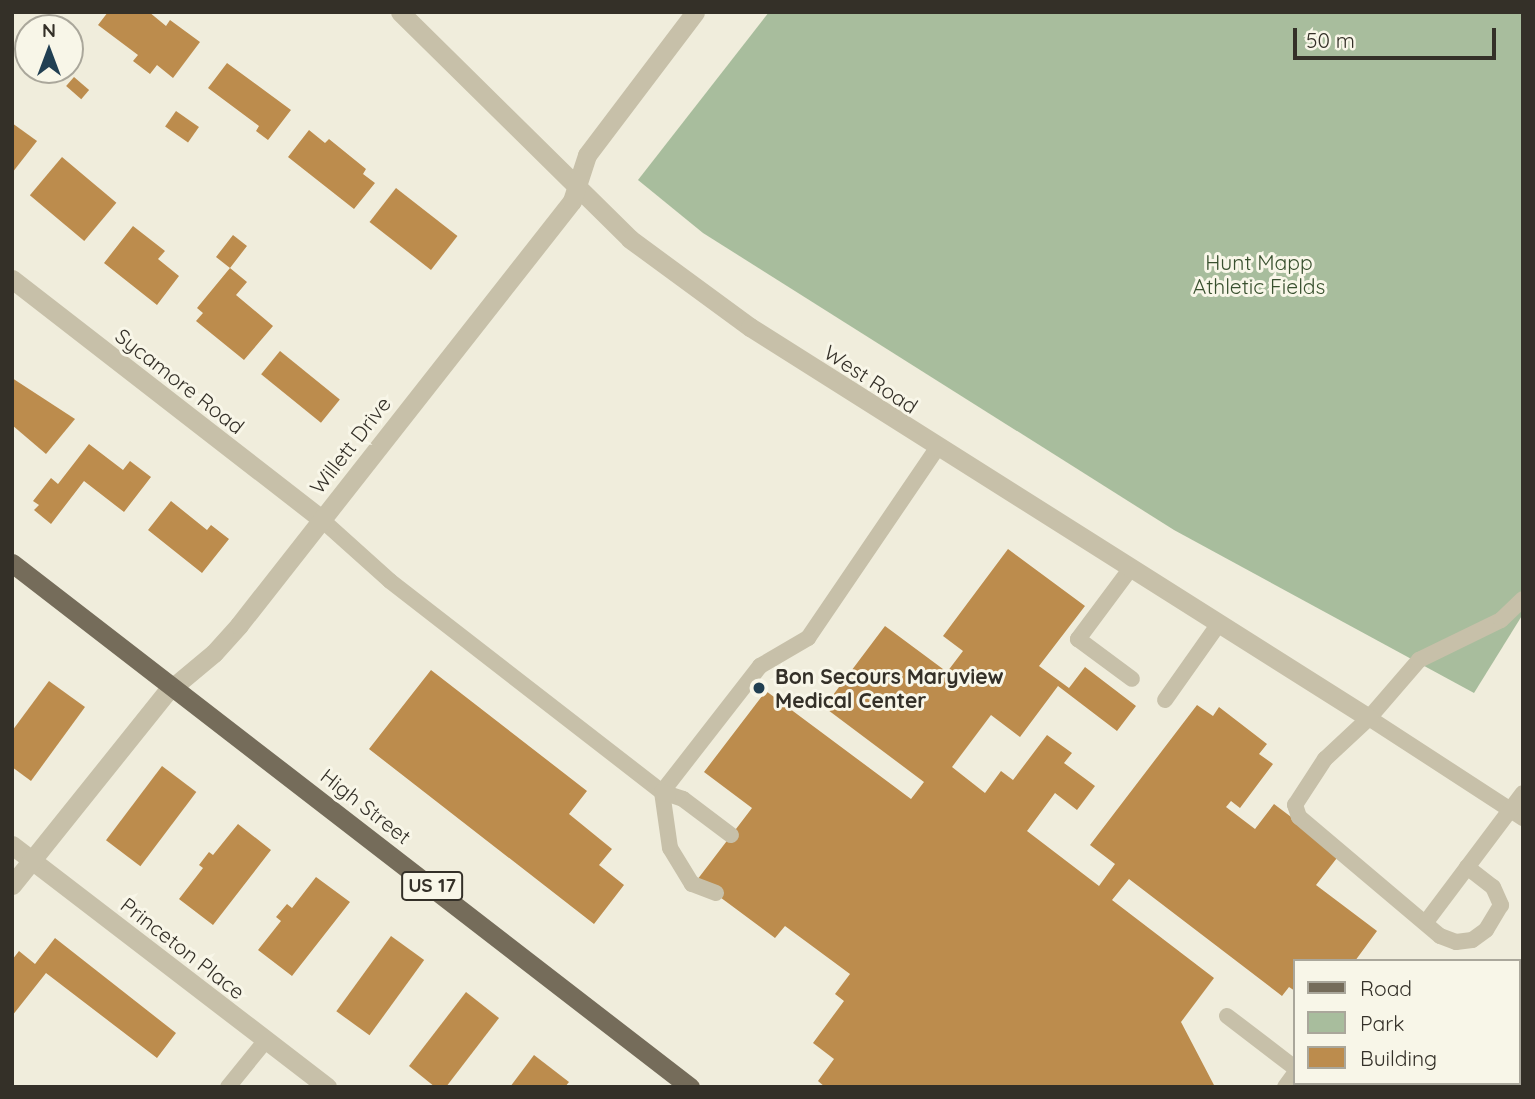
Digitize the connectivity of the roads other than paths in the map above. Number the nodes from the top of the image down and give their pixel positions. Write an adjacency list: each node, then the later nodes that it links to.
1 (400, 12): 3 (street, West Road)
2 (695, 12): 3 (street, Willett Drive)
3 (576, 190): 5 (street, West Road); 6 (street, Willett Drive)
4 (12, 279): 6 (street, Sycamore Road)
5 (938, 447): 8 (street, West Road); 15 (lane)
6 (321, 519): 12 (street, Willett Drive); 15 (lane)
7 (12, 563): 12 (main road, High Street / US 17)
8 (1131, 568): 10 (street, West Road); 11 (lane)
9 (1523, 599): 14 (lane)
10 (1218, 625): 13 (lane); 14 (street, West Road)
11 (1132, 679)
12 (174, 686): 20 (street, Willett Drive); 30 (main road, High Street / US 17)
13 (1165, 700)
14 (1369, 718): 17 (lane); 24 (lane)
15 (662, 792): 18 (lane); 23 (lane)
16 (1523, 793): 17 (lane)
17 (1517, 813): 21 (lane)
18 (731, 835)
19 (12, 845): 20 (street, Princeton Place)
20 (32, 859): 22 (street, Willett Drive); 26 (street, Princeton Place)
21 (1467, 867): 24 (lane); 24 (lane)
22 (12, 885)
23 (716, 893)
24 (1426, 922)
25 (1227, 1016): 27 (lane)
26 (266, 1040): 28 (lane); 29 (street, Princeton Place)
27 (1294, 1070)
28 (228, 1087)
29 (327, 1087)
30 (690, 1087)

